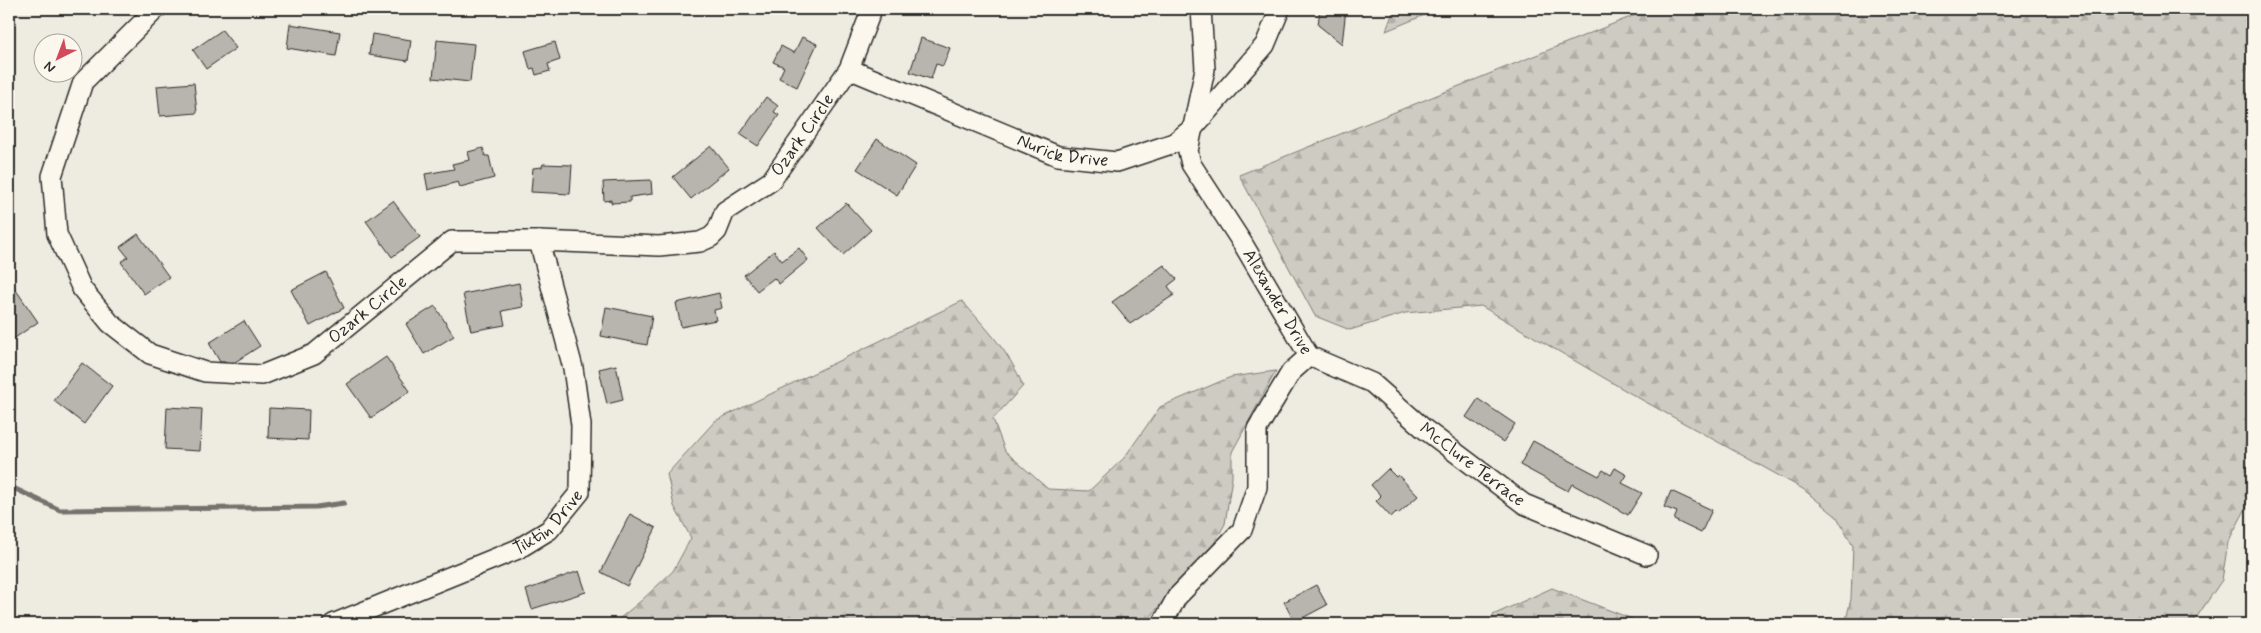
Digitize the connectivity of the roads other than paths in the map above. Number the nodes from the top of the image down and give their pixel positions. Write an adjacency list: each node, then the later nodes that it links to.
1 (156, 9): 7 (street, Ozark Circle)
2 (872, 9): 5 (street, Ozark Circle)
3 (1201, 9): 6 (street, Alexander Drive)
4 (1280, 9): 6 (street, Nurick Drive)
5 (849, 69): 6 (street, Nurick Drive); 7 (street, Ozark Circle)
6 (1193, 128): 8 (street, Alexander Drive)
7 (539, 241): 10 (street, Tiktin Drive)
8 (1309, 356): 9 (street, McClure Terrace); 11 (street, Alexander Drive)
9 (1647, 554)
10 (333, 624)
11 (1162, 624)

